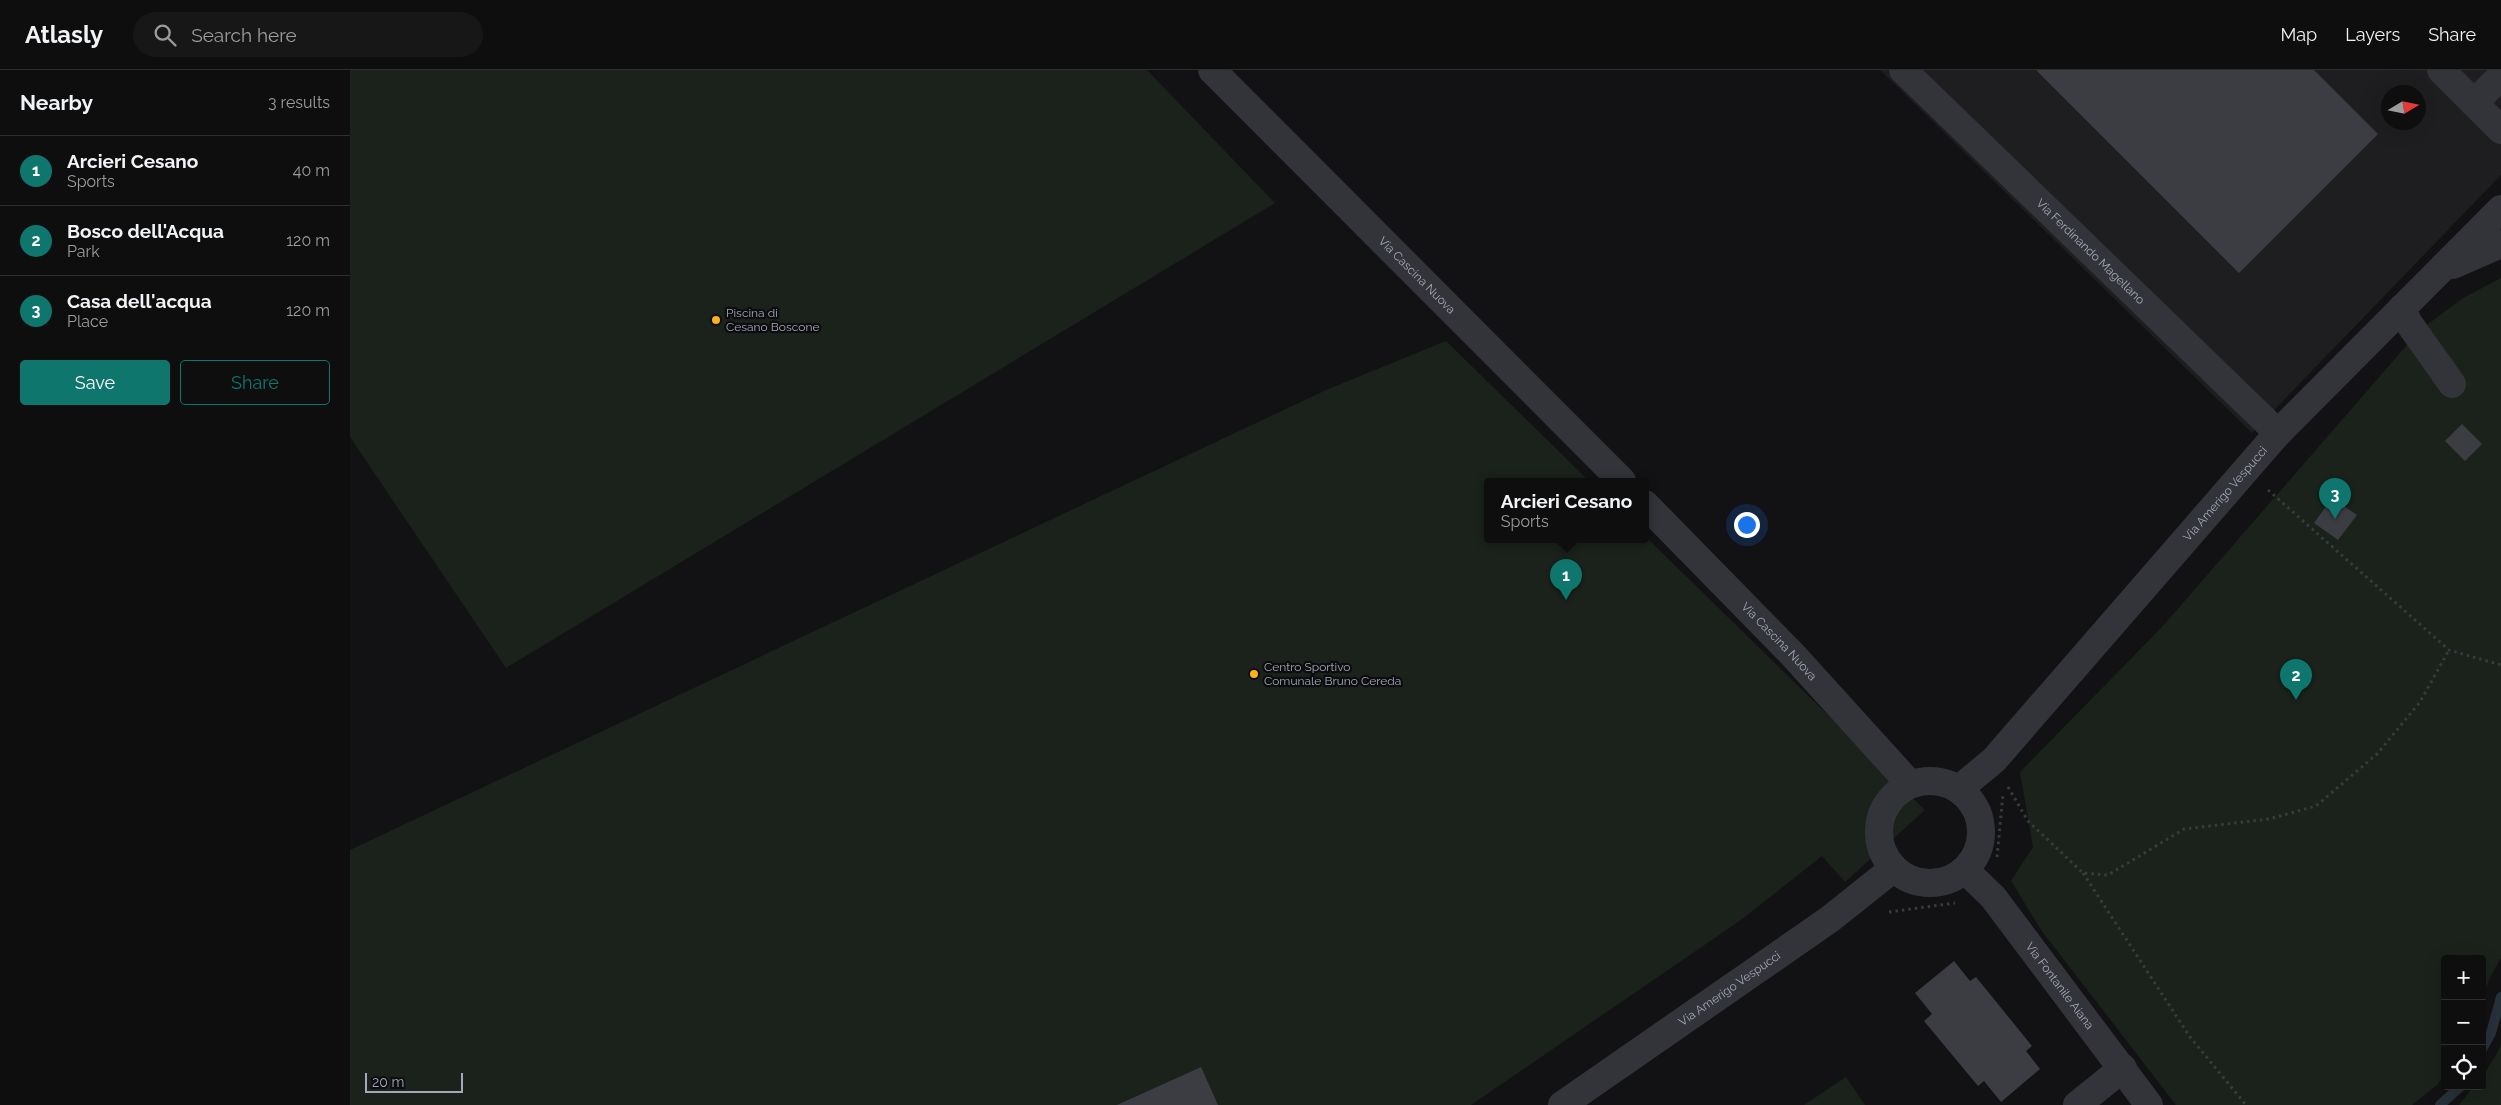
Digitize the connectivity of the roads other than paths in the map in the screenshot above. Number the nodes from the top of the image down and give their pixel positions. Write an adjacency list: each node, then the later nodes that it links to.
1 (1212, 70): 13 (street, Via Cascina Nuova)
2 (1903, 70): 12 (street, Via Ferdinando Magellano)
3 (2441, 70): 5 (street)
4 (2501, 76): 5 (street)
5 (2474, 103): 6 (street)
6 (2501, 130)
7 (2501, 209): 9 (street, Via Amerigo Vespucci)
8 (2501, 244): 9 (street)
9 (2441, 271): 10 (street, Via Amerigo Vespucci)
10 (2402, 308): 11 (street); 12 (street, Via Amerigo Vespucci)
11 (2452, 384)
12 (2278, 433): 16 (street, Via Amerigo Vespucci)
13 (1619, 478)
14 (1649, 508): 15 (street, Via Cascina Nuova)
15 (1910, 784): 16 (street); 17 (street)
16 (1958, 789): 18 (street)
17 (1894, 868): 18 (street); 20 (street, Via Amerigo Vespucci)
18 (1965, 870): 19 (street, Via Fontanile Aiana)
19 (2123, 1068): 21 (street); 22 (street, Via Fontanile Aiana)
20 (1562, 1105)
21 (2077, 1105)
22 (2149, 1105)

